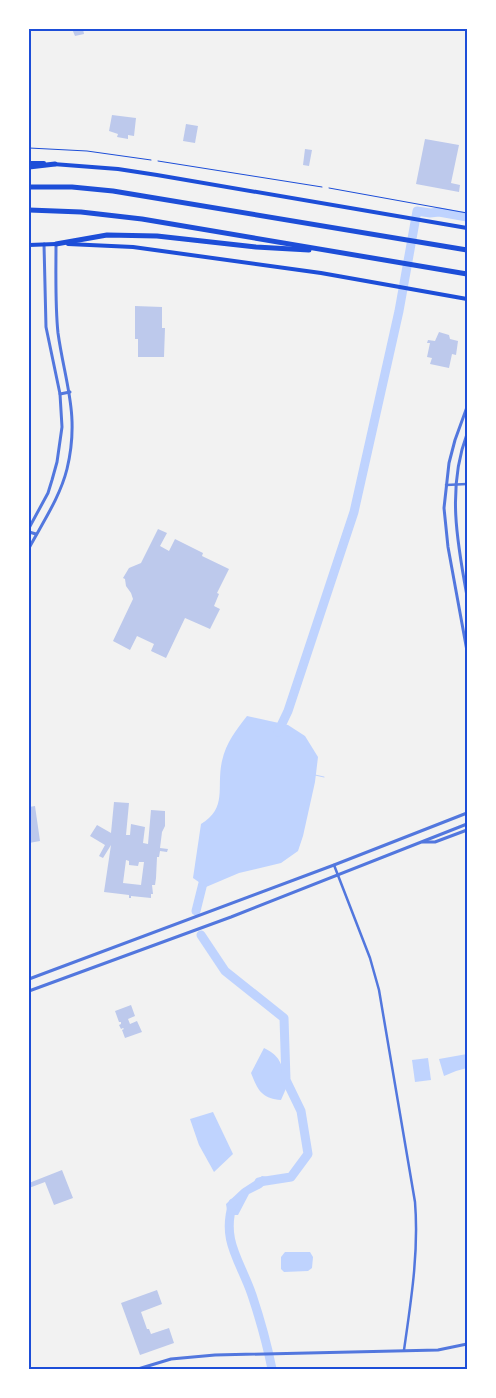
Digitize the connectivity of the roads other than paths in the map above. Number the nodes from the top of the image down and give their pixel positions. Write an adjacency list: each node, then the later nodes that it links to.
1 (29, 162): 2 (main road)
2 (55, 164): 3 (highway); 6 (main road)
3 (29, 167)
4 (29, 187): 10 (highway)
5 (29, 210): 11 (highway)
6 (467, 228)
7 (44, 244): 8 (main road); 9 (main road); 15 (street)
8 (56, 244): 11 (highway); 13 (main road); 14 (street)
9 (29, 245)
10 (467, 250)
11 (332, 251): 12 (highway)
12 (467, 274)
13 (467, 299)
14 (70, 392): 15 (street); 22 (street)
15 (60, 394): 21 (street)
16 (467, 407): 19 (street)
17 (467, 434): 20 (street)
18 (467, 484): 20 (street)
19 (446, 485): 20 (street); 26 (street)
20 (456, 485): 25 (street)
21 (29, 531): 22 (street); 23 (street)
22 (36, 534): 23 (street)
23 (34, 539): 24 (street)
24 (29, 548)
25 (467, 596)
26 (466, 639): 27 (street)
27 (467, 651)
28 (467, 813): 32 (street)
29 (467, 824): 31 (street)
30 (467, 830): 31 (street)
31 (417, 843): 33 (street)
32 (334, 865): 33 (street); 34 (street)
33 (338, 875): 35 (street); 37 (street)
34 (29, 979)
35 (29, 990)
36 (467, 1344): 37 (street)
37 (404, 1350): 38 (street)
38 (138, 1369)

